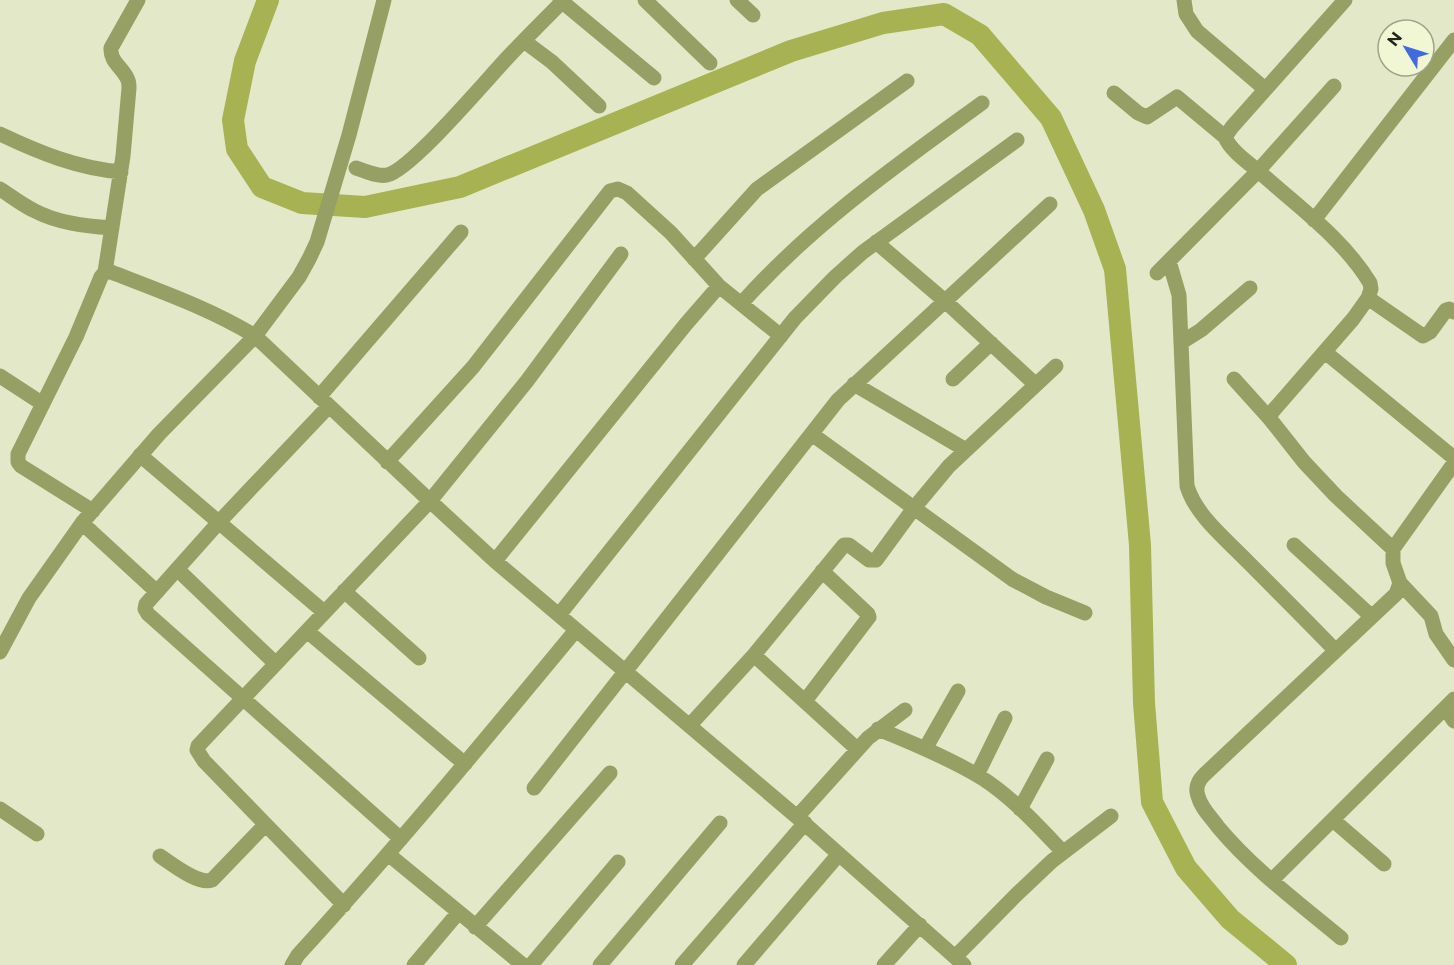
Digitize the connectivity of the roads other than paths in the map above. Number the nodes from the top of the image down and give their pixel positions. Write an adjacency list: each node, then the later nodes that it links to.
1 (138, 0): 24 (street)
2 (384, 0): 42 (street)
3 (562, 0): 10 (street); 12 (street)
4 (645, 0): 11 (street)
5 (737, 0): 8 (street)
6 (1184, 0): 15 (street)
7 (1345, 0): 15 (street)
8 (753, 15)
9 (1454, 40): 27 (street)
10 (524, 41): 18 (street); 22 (street)
11 (710, 63)
12 (654, 78)
13 (907, 81): 32 (street)
14 (1334, 86): 23 (street)
15 (1265, 89): 20 (street)
16 (1114, 93): 20 (street)
17 (982, 103): 40 (street)
18 (599, 106)
19 (0, 134): 24 (street)
20 (1225, 137): 23 (street)
21 (1017, 140): 30 (street)
22 (356, 168)
23 (1258, 171): 27 (street); 33 (street)
24 (121, 172): 28 (street)
25 (0, 189): 28 (street)
26 (1050, 204): 39 (street)
27 (1314, 220): 38 (street)
28 (112, 228): 34 (street)
29 (461, 232): 53 (street)
30 (876, 242): 39 (street); 43 (street)
31 (621, 254): 62 (street)
32 (694, 259): 36 (street); 60 (street)
33 (1169, 261): 35 (street); 44 (street)
34 (105, 272): 42 (street); 54 (street)
35 (1157, 273)
36 (719, 286): 40 (street); 69 (street)
37 (1250, 288): 44 (street)
38 (1368, 298): 41 (street); 46 (street)
39 (945, 301): 45 (street); 51 (street)
40 (741, 304): 43 (street)
41 (1454, 312)
42 (255, 336): 53 (street); 58 (street)
43 (781, 336): 77 (street)
44 (1182, 342): 81 (street)
45 (991, 343): 49 (street); 52 (street)
46 (1325, 352): 55 (street); 59 (street)
47 (1056, 366): 52 (street)
48 (0, 376): 54 (street)
49 (953, 379)
50 (1234, 379): 55 (street)
51 (854, 384): 56 (street); 57 (street)
52 (1036, 385): 57 (street)
53 (324, 402): 60 (street); 65 (street)
54 (43, 404): 64 (street)
55 (1270, 419): 68 (street)
56 (813, 435): 63 (street); 87 (street)
57 (966, 450): 63 (street)
58 (140, 455): 64 (street); 65 (street)
59 (1454, 458)
60 (387, 462): 62 (street)
61 (1454, 463): 68 (street)
62 (430, 501): 69 (street); 73 (street)
63 (914, 508): 71 (street); 76 (street)
64 (93, 511): 66 (street)
65 (220, 521): 70 (street); 75 (street)
66 (82, 523): 74 (street); 82 (street)
67 (1294, 545): 78 (street)
68 (1393, 549): 72 (street)
69 (495, 561): 77 (street)
70 (177, 569): 74 (street); 86 (street)
71 (822, 571): 83 (street); 90 (street)
72 (1400, 583): 78 (street); 84 (street)
73 (344, 591): 75 (street); 85 (street)
74 (157, 592): 89 (street)
75 (324, 612): 80 (street)
76 (1085, 613)
77 (559, 615): 79 (street)
78 (1371, 616): 81 (street)
79 (576, 630): 87 (street); 99 (street)
80 (307, 631): 86 (street); 99 (street)
81 (1335, 650): 118 (street)
82 (0, 651)
83 (754, 655): 90 (street); 94 (street)
84 (1452, 655)
85 (419, 658)
86 (275, 663): 89 (street)
87 (626, 673): 94 (street); 102 (street)
88 (958, 691): 97 (street)
89 (241, 699): 109 (street); 111 (street)
90 (805, 701): 96 (street)
91 (1451, 709): 107 (street)
92 (905, 710): 95 (street)
93 (1005, 718): 101 (street)
94 (690, 725): 106 (street)
95 (878, 729): 96 (street); 97 (street)
96 (857, 749): 106 (street)
97 (926, 749): 101 (street)
98 (1047, 759): 104 (street)
99 (465, 764): 111 (street)
100 (610, 773): 122 (street)
101 (976, 775): 104 (street)
102 (534, 789)
103 (0, 808): 110 (street)
104 (1020, 809): 112 (street)
105 (1111, 816): 112 (street)
106 (801, 820): 114 (street); 130 (street)
107 (1333, 820): 117 (street); 118 (street)
108 (720, 823): 129 (street)
109 (265, 825): 115 (street); 119 (street)
110 (37, 834)
111 (401, 839): 113 (street)
112 (1063, 852): 124 (street)
113 (388, 854): 119 (street); 120 (street)
114 (839, 854): 121 (street); 131 (street)
115 (160, 856)
116 (618, 862): 128 (street)
117 (1384, 864)
118 (1272, 880): 123 (street)
119 (344, 904): 125 (street)
120 (458, 913): 122 (street); 126 (street)
121 (920, 926): 124 (street); 132 (street)
122 (476, 927): 127 (street)
123 (1341, 938)
124 (960, 961)
125 (292, 965)
126 (414, 965)
127 (523, 965)
128 (531, 965)
129 (600, 965)
130 (682, 965)
131 (744, 965)
132 (884, 965)

